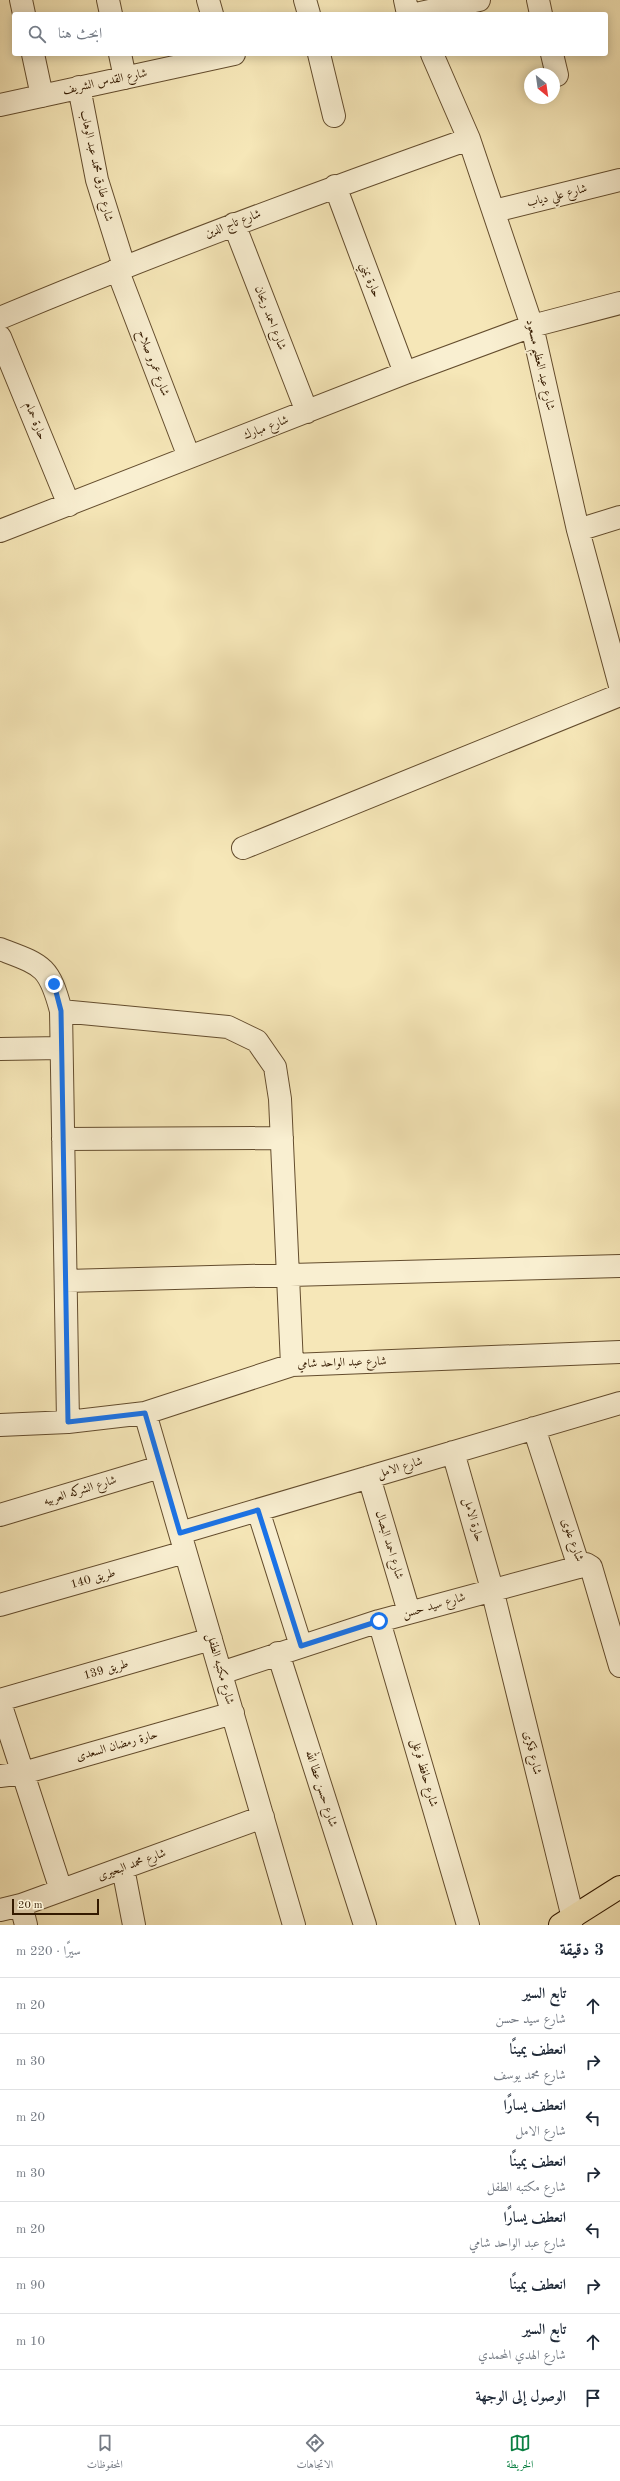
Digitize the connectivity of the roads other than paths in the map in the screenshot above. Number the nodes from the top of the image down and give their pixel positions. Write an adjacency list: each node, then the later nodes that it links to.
1 (21, 0): 8 (street)
2 (108, 0): 9 (street)
3 (208, 0): 10 (street)
4 (306, 0): 11 (street)
5 (405, 0): 12 (street)
6 (479, 0): 13 (street)
7 (538, 0): 14 (street)
8 (24, 12)
9 (111, 12)
10 (211, 12)
11 (309, 12)
12 (408, 12)
13 (425, 12)
14 (541, 12)
15 (33, 56): 24 (street)
16 (120, 56): 22 (street)
17 (222, 56): 22 (street, شارع القدس الشريف)
18 (319, 56): 26 (street)
19 (433, 56): 27 (street, شارع عبد العظيم مسعود)
20 (552, 56): 21 (street)
21 (555, 68)
22 (125, 78): 23 (street, شارع القدس الشريف)
23 (79, 87): 24 (street, شارع القدس الشريف); 32 (street, شارع طارق محمد عبد الوهاب)
24 (42, 96): 25 (street, شارع القدس الشريف)
25 (0, 105)
26 (334, 116)
27 (469, 139): 29 (street, شارع تاج الدين); 30 (street, شارع عبد العظيم مسعود)
28 (620, 180): 30 (street, شارع علي دياب)
29 (335, 186): 31 (street, شارع تاج الدين); 37 (street, حارة يمني)
30 (494, 211): 35 (street, شارع عبد العظيم مسعود)
31 (234, 224): 32 (street, شارع تاج الدين); 38 (street, شارع احمد ريحان)
32 (121, 268): 34 (street, شارع تاج الدين); 39 (street, شارع عمرو صلاح)
33 (620, 303): 35 (street, شارع مبارك)
34 (0, 318)
35 (532, 326): 37 (street, شارع مبارك); 42 (street, شارع عبد العظيم مسعود)
36 (0, 337): 40 (street, حارة حمام)
37 (405, 373): 38 (street, شارع مبارك)
38 (307, 412): 39 (street, شارع مبارك)
39 (189, 457): 40 (street, شارع مبارك)
40 (69, 505): 43 (street, شارع مبارك)
41 (620, 517): 42 (street)
42 (578, 530): 44 (street, شارع عبد العظيم مسعود)
43 (0, 532)
44 (614, 638): 45 (street, شارع عبد العظيم مسعود)
45 (620, 686)
46 (620, 695): 47 (street)
47 (243, 848)
48 (0, 949): 49 (street)
49 (61, 1011): 50 (street); 52 (street)
50 (61, 1048): 51 (street); 53 (street)
51 (0, 1049)
52 (282, 1138): 53 (street); 55 (street)
53 (63, 1139): 56 (street)
54 (620, 1266): 55 (street)
55 (288, 1275): 56 (street); 58 (street)
56 (66, 1281): 61 (street)
57 (620, 1352): 58 (street, شارع عبد الواحد شامي)
58 (292, 1364): 60 (street, شارع عبد الواحد شامي)
59 (620, 1403): 63 (street, شارع الامل)
60 (145, 1413): 61 (street, شارع عبد الواحد شامي); 65 (street, شارع مكتبه الطفل)
61 (68, 1422): 62 (street, شارع عبد الواحد شامي)
62 (0, 1425)
63 (534, 1428): 64 (street, شارع الامل); 70 (street, شارع علوى)
64 (453, 1452): 66 (street, شارع الامل); 71 (street, حارة الامل)
65 (160, 1466): 68 (street, شارع الشركه العربيه); 69 (street, شارع مكتبه الطفل)
66 (369, 1477): 67 (street, شارع الامل); 73 (street, شارع احمد البصال)
67 (258, 1510): 69 (street, شارع الامل); 76 (street)
68 (0, 1515)
69 (183, 1543): 72 (street, طريق 140); 75 (street, شارع مكتبه الطفل)
70 (579, 1567): 71 (street, شارع سيد حسن); 78 (street, شارع علوى)
71 (492, 1589): 73 (street, شارع سيد حسن); 90 (street, شارع فكرى)
72 (0, 1605)
73 (409, 1612): 74 (street, شارع سيد حسن)
74 (379, 1621): 76 (street, شارع سيد حسن); 94 (street, شارع حافظ فرغلى)
75 (211, 1639): 79 (street, شارع مكتبه الطفل); 80 (street, طريق 139)
76 (301, 1646): 77 (street, شارع سيد حسن)
77 (278, 1653): 79 (street, شارع سيد حسن); 93 (street, شارع حسن عطا الله)
78 (620, 1666)
79 (221, 1673): 81 (street, شارع مكتبه الطفل)
80 (0, 1701): 82 (street)
81 (233, 1713): 82 (street, حارة رمضان السعدى); 84 (street, شارع مكتبه الطفل)
82 (23, 1773): 83 (street, حارة رمضان السعدى); 87 (street)
83 (0, 1776)
84 (263, 1817): 85 (street, شارع محمد البحيرى); 92 (street, شارع مكتبه الطفل)
85 (123, 1868): 87 (street, شارع محمد البحيرى); 91 (street)
86 (620, 1887): 90 (main road)
87 (61, 1890): 89 (street, شارع محمد البحيرى)
88 (0, 1910): 89 (street, شارع محمد البحيرى)
89 (23, 1915)
90 (567, 1921)
91 (134, 1925)
92 (294, 1925)
93 (365, 1925)
94 (468, 1925)

